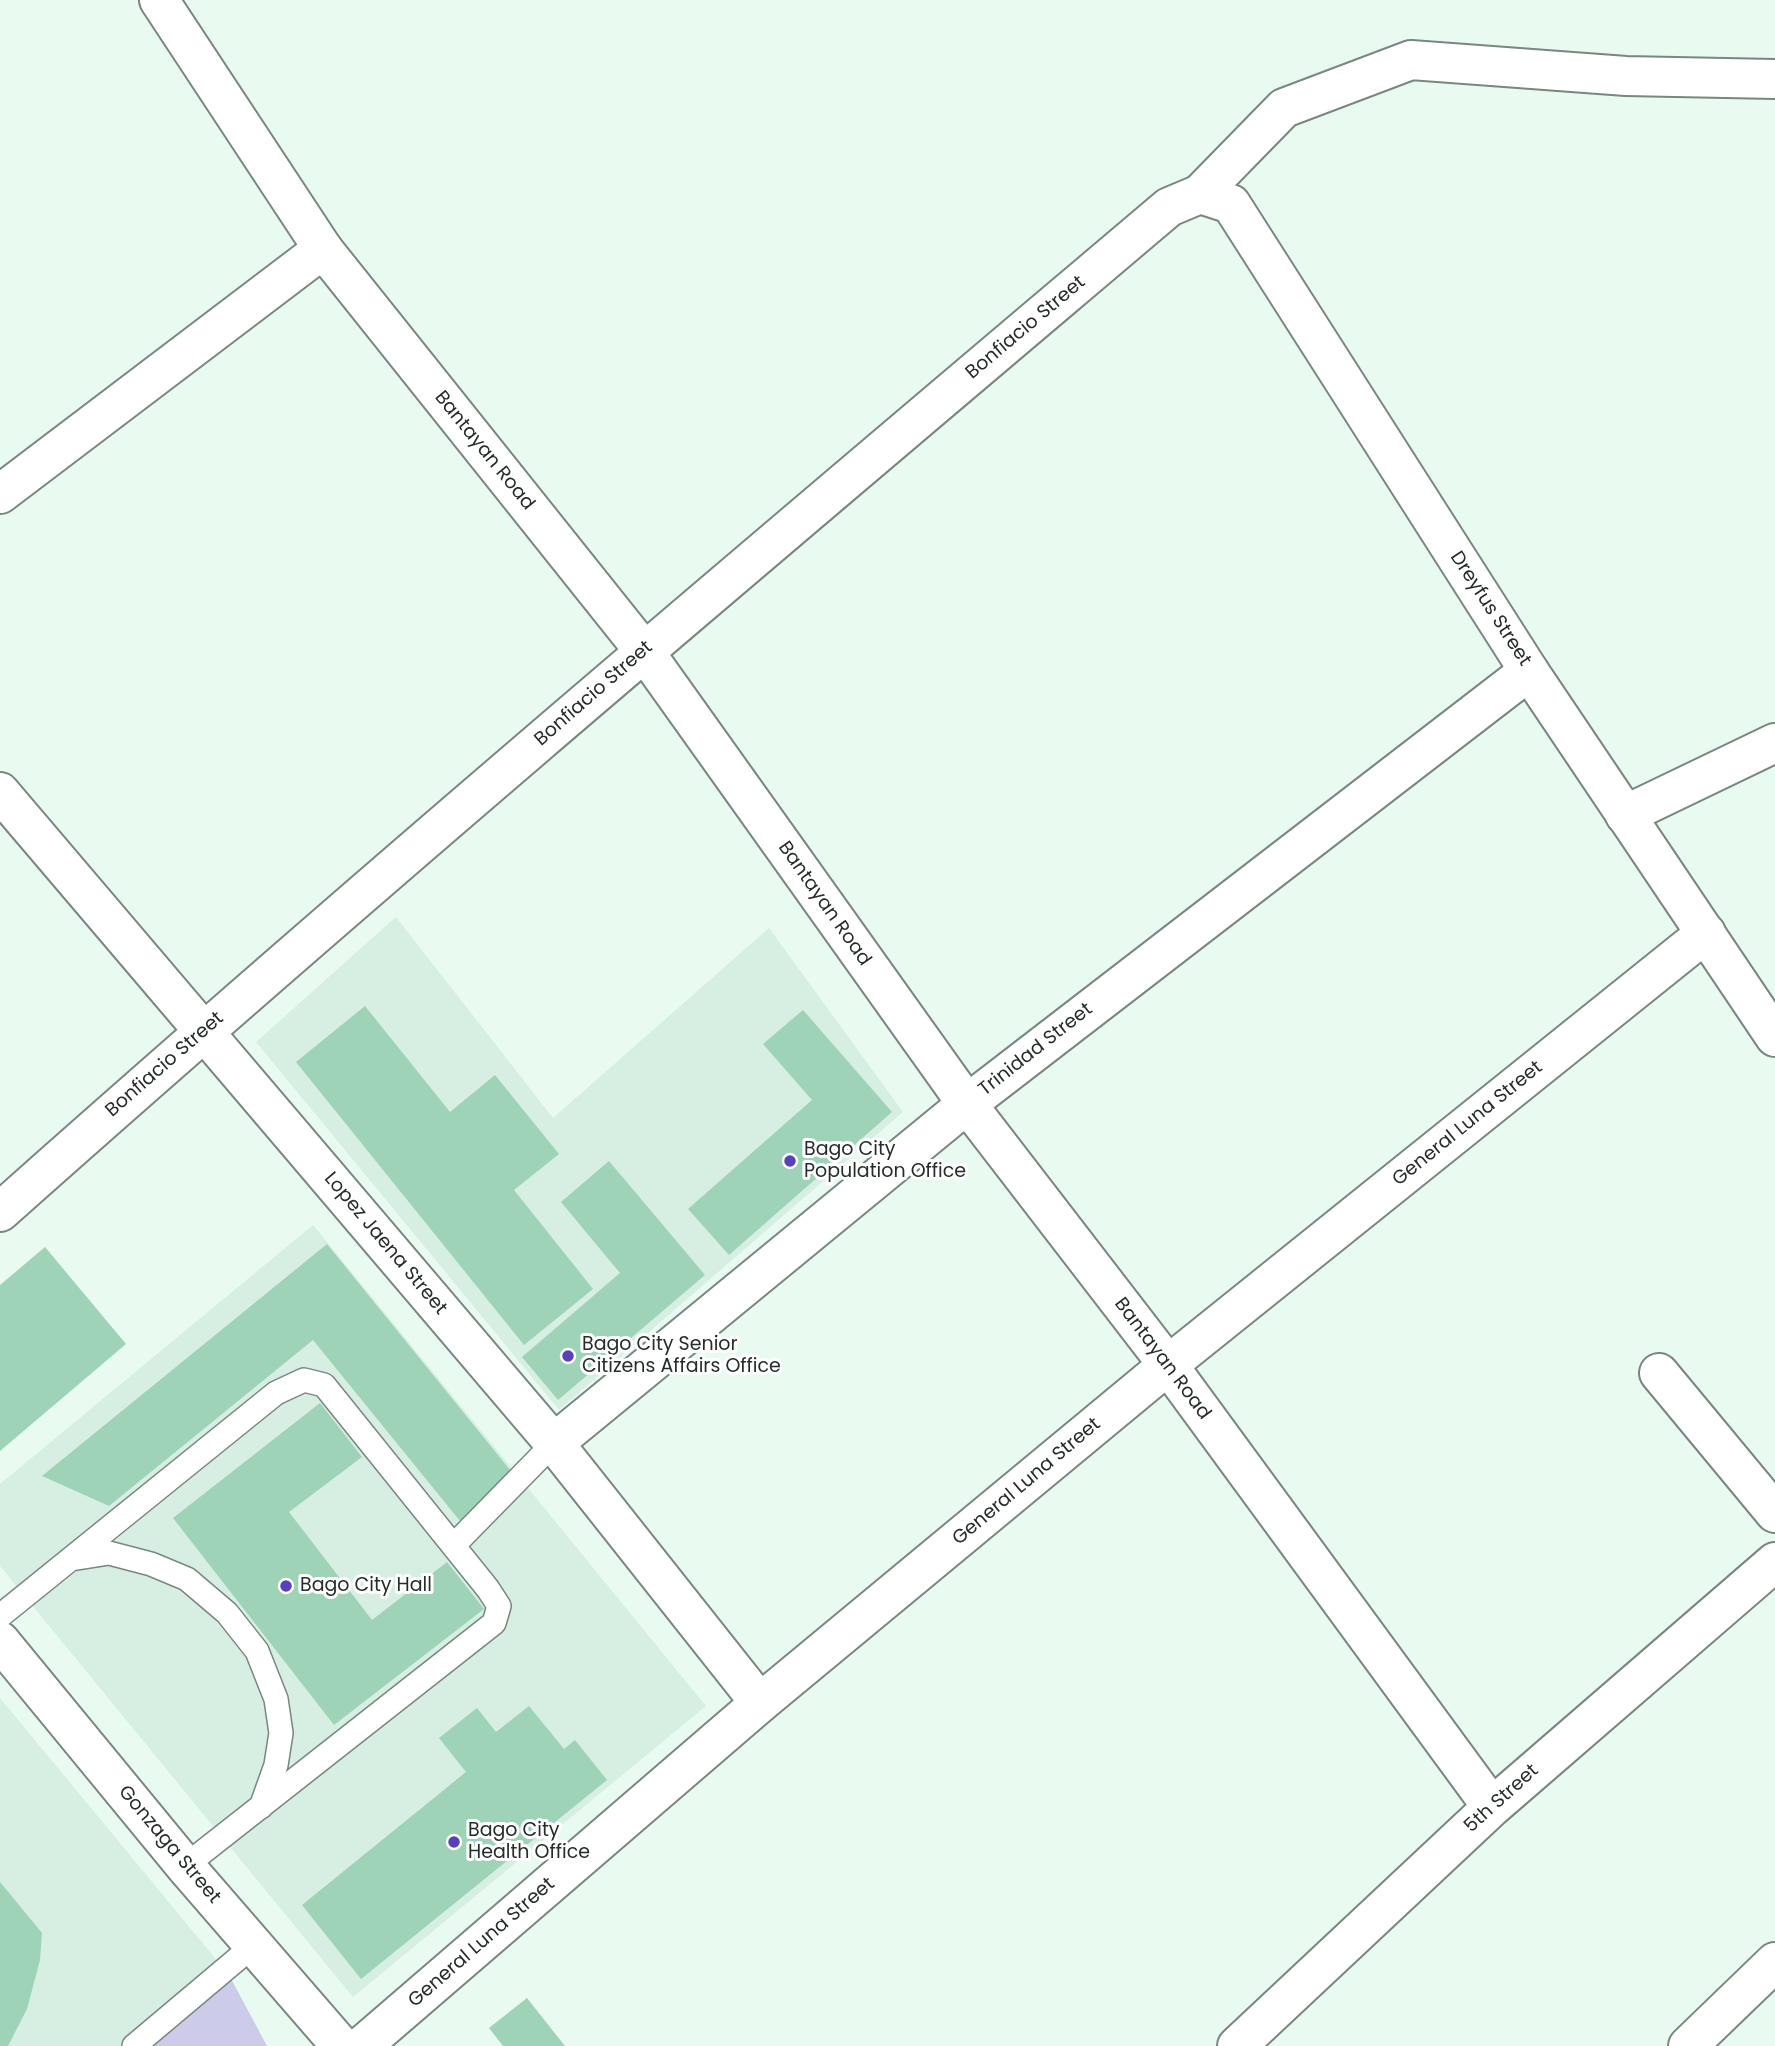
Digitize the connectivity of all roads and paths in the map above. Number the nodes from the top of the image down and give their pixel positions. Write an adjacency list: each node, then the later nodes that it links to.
1 (159, 0): 4 (street, Bantayan Road)
2 (1775, 79): 3 (street)
3 (1200, 194): 6 (street, Bonfiacio Street); 7 (street, Dreyfus Street)
4 (323, 249): 5 (street); 6 (street, Bantayan Road)
5 (0, 494)
6 (644, 651): 12 (street, Bonfiacio Street); 14 (street, Bantayan Road)
7 (1530, 671): 10 (street, Dreyfus Street); 14 (street, Trinidad Street)
8 (1775, 743): 10 (street)
9 (0, 792): 12 (street, Lopez Jaena Street)
10 (1625, 815): 11 (street, Dreyfus Street)
11 (1706, 933): 13 (street, Dreyfus Street); 16 (street, General Luna Street)
12 (204, 1030): 15 (street, Bonfiacio Street); 18 (street, Lopez Jaena Street)
13 (1775, 1037)
14 (967, 1104): 16 (street, Bantayan Road); 18 (street, Trinidad Street)
15 (0, 1212)
16 (1168, 1365): 25 (street, General Luna Street); 27 (street, Bantayan Road)
17 (1659, 1373): 19 (street)
18 (554, 1443): 20 (lane); 25 (street, Lopez Jaena Street)
19 (1775, 1513)
20 (454, 1545): 21 (lane); 26 (lane)
21 (71, 1559): 23 (lane); 26 (lane)
22 (1775, 1562): 27 (street, 5th Street)
23 (0, 1616)
24 (0, 1641): 28 (street, Gonzaga Street)
25 (760, 1703): 33 (street, General Luna Street)
26 (261, 1807): 28 (lane)
27 (1492, 1807): 34 (street, 5th Street)
28 (185, 1866): 29 (street, Gonzaga Street)
29 (254, 1945): 31 (lane); 32 (street, Gonzaga Street)
30 (1775, 1962): 35 (street)
31 (134, 2046)
32 (341, 2046)
33 (362, 2046)
34 (1237, 2046)
35 (1688, 2046)

